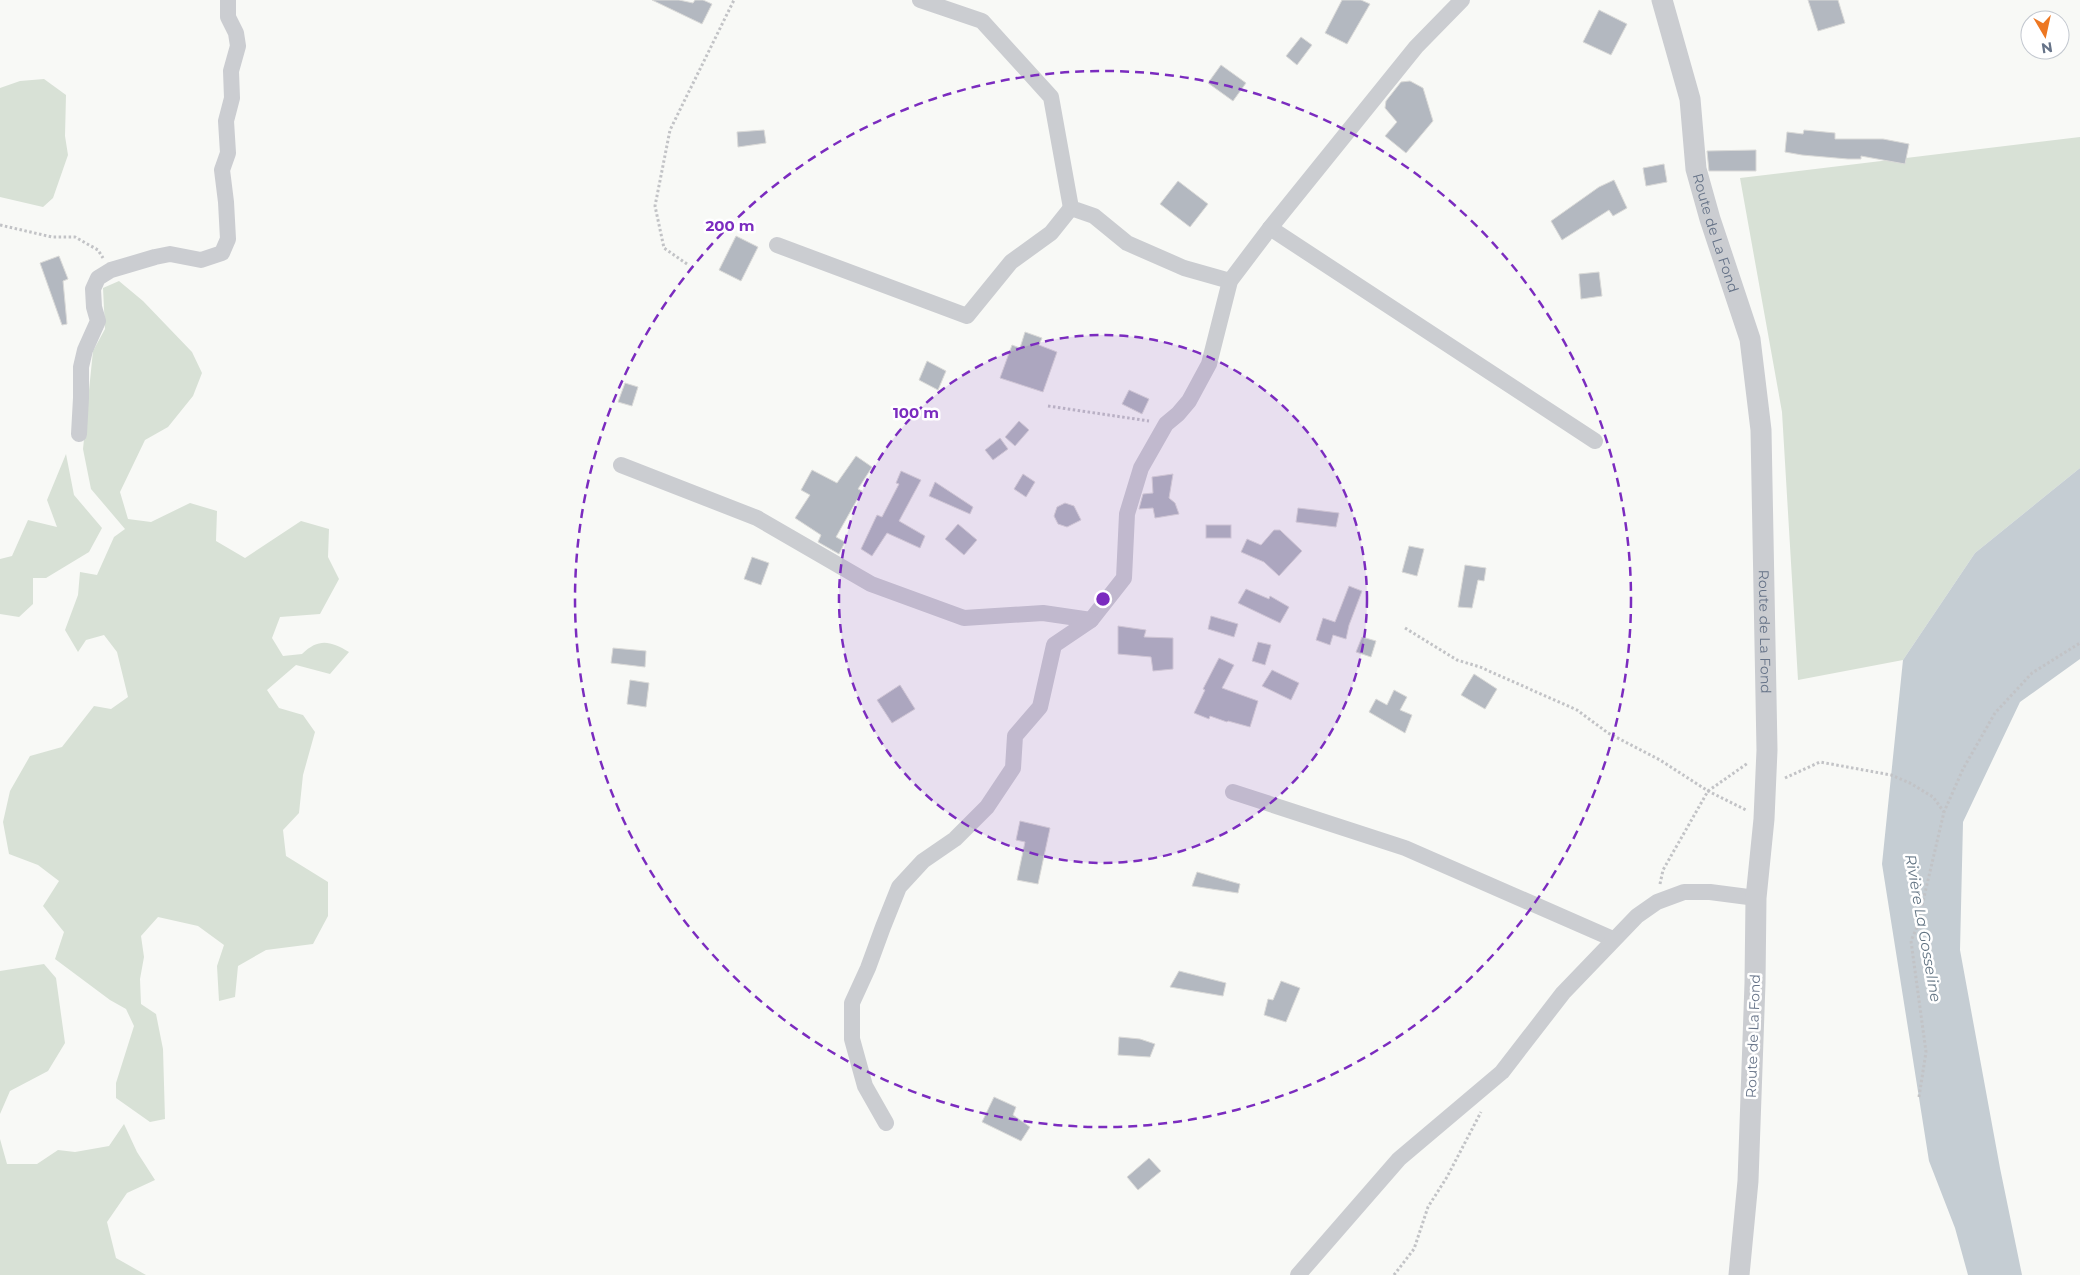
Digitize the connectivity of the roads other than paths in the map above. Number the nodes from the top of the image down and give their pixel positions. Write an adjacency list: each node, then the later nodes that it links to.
1 (228, 0): 9 (street)
2 (920, 0): 5 (street)
3 (1462, 0): 6 (street)
4 (1662, 0): 14 (street, Route de La Fond)
5 (1071, 208): 7 (street); 8 (street)
6 (1270, 228): 8 (street); 10 (street)
7 (777, 245)
8 (1230, 281): 12 (street)
9 (79, 434)
10 (1595, 440)
11 (621, 465): 12 (street)
12 (1091, 620): 16 (street)
13 (1233, 792): 15 (street)
14 (1756, 898): 15 (street); 18 (street, Route de La Fond)
15 (1613, 939): 17 (street)
16 (886, 1123)
17 (1298, 1275)
18 (1739, 1275)

